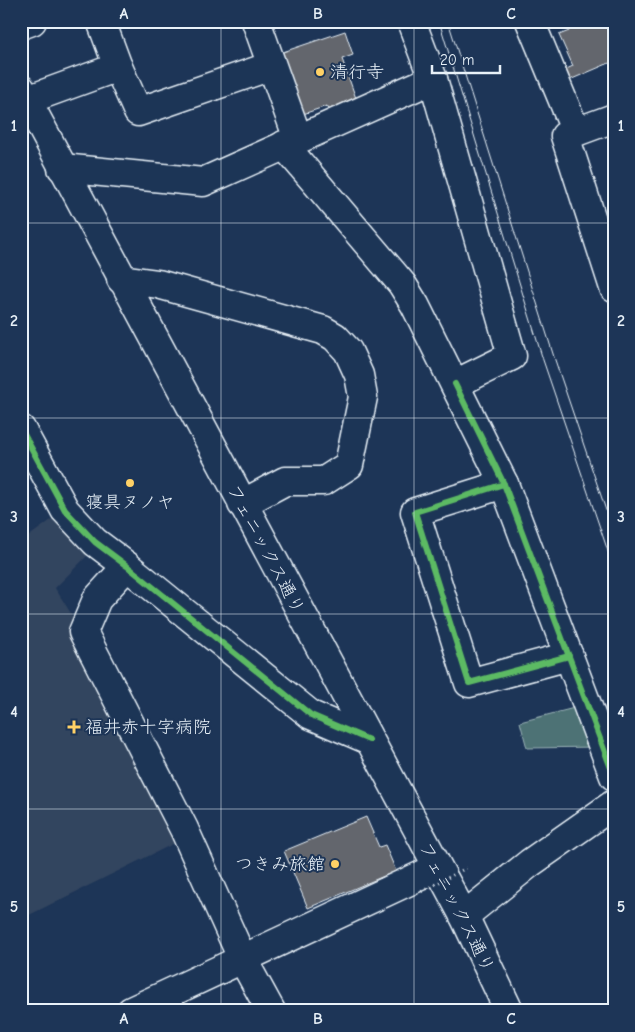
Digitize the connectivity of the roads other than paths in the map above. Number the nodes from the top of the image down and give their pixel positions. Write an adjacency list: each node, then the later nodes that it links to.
1 (32, 21): 6 (street)
2 (101, 21): 8 (street)
3 (256, 21): 7 (street)
4 (411, 21): 9 (street)
5 (530, 21): 12 (street)
6 (21, 25)
7 (271, 66): 8 (street); 13 (street)
8 (118, 67): 10 (street)
9 (433, 79): 13 (street); 17 (street)
10 (26, 109): 14 (street, フェニックス通り)
11 (614, 118): 12 (street)
12 (576, 132): 16 (street)
13 (291, 142): 14 (street); 17 (street)
14 (62, 168): 15 (street, フェニックス通り)
15 (121, 279): 20 (street, フェニックス通り); 20 (street)
16 (614, 288)
17 (455, 384): 19 (street)
18 (21, 429): 21 (street)
19 (504, 484): 22 (street); 22 (street)
20 (242, 504): 23 (street, フェニックス通り)
21 (127, 566): 23 (street); 28 (street)
22 (569, 656): 24 (street)
23 (369, 740): 26 (street, フェニックス通り)
24 (614, 776)
25 (614, 804): 27 (street)
26 (437, 868): 27 (street, フェニックス通り); 28 (street)
27 (464, 916): 31 (street, フェニックス通り)
28 (242, 958): 29 (street); 30 (street)
29 (131, 1011)
30 (271, 1011)
31 (509, 1011)

